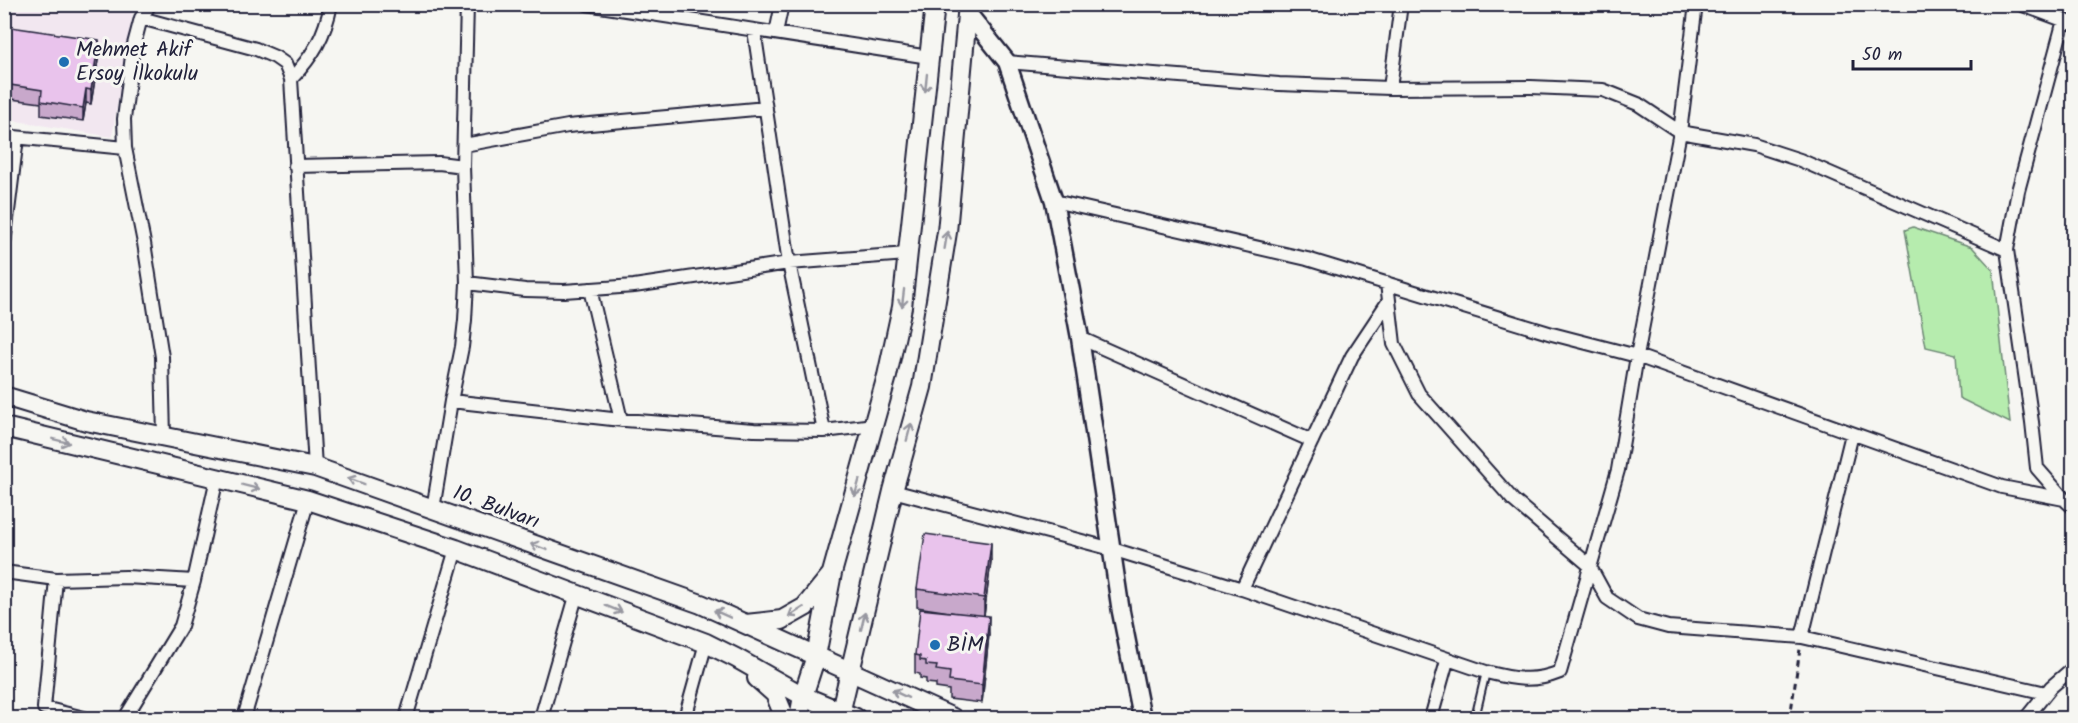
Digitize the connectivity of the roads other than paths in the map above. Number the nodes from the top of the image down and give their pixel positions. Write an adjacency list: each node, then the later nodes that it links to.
1 (150, 4): 11 (street)
2 (331, 4): 17 (street)
3 (466, 4): 22 (street)
4 (587, 4): 13 (street)
5 (782, 4): 14 (street)
6 (935, 4): 15 (main road)
7 (1401, 4): 18 (street)
8 (1696, 4): 20 (street)
9 (2020, 4): 12 (street)
10 (967, 8): 16 (street); 48 (main road, one-way to 10)
11 (141, 18): 17 (street); 23 (street)
12 (2069, 22): 28 (street)
13 (754, 30): 14 (street); 19 (street)
14 (776, 33): 15 (street)
15 (929, 57): 29 (main road, one-way to 29)
16 (1007, 62): 18 (street); 26 (street)
17 (291, 80): 24 (street)
18 (1390, 88): 20 (street)
19 (766, 108): 22 (street); 30 (street)
20 (1680, 132): 28 (street); 36 (street)
21 (11, 137): 23 (street); 27 (street)
22 (464, 145): 25 (street)
23 (125, 148): 44 (street)
24 (295, 166): 25 (street); 46 (street)
25 (463, 166): 31 (street)
26 (1054, 201): 32 (street); 35 (street)
27 (4, 244)
28 (2007, 250): 49 (street)
29 (908, 254): 30 (street); 40 (main road, one-way to 40)
30 (789, 263): 33 (street); 42 (street)
31 (467, 283): 33 (street); 38 (street)
32 (1387, 284): 34 (street); 36 (street)
33 (590, 289): 39 (street)
34 (1388, 302): 45 (street); 55 (street)
35 (1080, 338): 45 (street); 54 (street)
36 (1637, 356): 43 (street); 55 (street)
37 (4, 396): 44 (main road, 10. Bulvarı)
38 (451, 401): 39 (street); 52 (street)
39 (621, 420): 42 (street)
40 (874, 425): 42 (street); 57 (main road, one-way to 57)
41 (4, 427): 47 (main road, one-way to 47)
42 (824, 431)
43 (1852, 434): 49 (street); 63 (street)
44 (164, 436): 46 (main road, 10. Bulvarı)
45 (1312, 441): 60 (street)
46 (315, 467): 52 (main road, 10. Bulvarı, one-way to 46)
47 (217, 478): 50 (main road, one-way to 50); 59 (street)
48 (893, 491): 54 (street); 69 (main road, one-way to 48)
49 (2064, 499): 51 (street)
50 (308, 501): 53 (main road); 76 (street)
51 (2073, 508)
52 (433, 509): 62 (main road, 10. Bulvarı, one-way to 52)
53 (456, 549): 61 (main road); 77 (street)
54 (1112, 549): 60 (street); 83 (street)
55 (1590, 568): 63 (street); 70 (street)
56 (4, 572): 58 (street)
57 (832, 573): 62 (main road, one-way to 62); 65 (main road)
58 (56, 579): 59 (street); 74 (street)
59 (194, 581): 75 (street)
60 (1242, 589): 67 (street)
61 (577, 593): 64 (main road, one-way to 64); 78 (street)
62 (746, 624): 65 (main road, 10. Bulvarı)
63 (1802, 636): 71 (street)
64 (706, 643): 66 (main road); 79 (street)
65 (816, 656): 69 (main road, 10. Bulvarı); 72 (main road)
66 (736, 658): 72 (main road); 80 (main road)
67 (1447, 661): 70 (street); 84 (street)
68 (2073, 667): 71 (street)
69 (851, 671): 73 (main road); 82 (main road, 10. Bulvarı, one-way to 69)
70 (1486, 672): 85 (lane)
71 (2046, 693): 86 (street)
72 (803, 696): 73 (main road); 81 (main road)
73 (845, 716)
74 (84, 718)
75 (125, 718)
76 (244, 718)
77 (406, 718)
78 (541, 718)
79 (685, 718)
80 (785, 718)
81 (799, 718)
82 (953, 718)
83 (1142, 718)
84 (1431, 718)
85 (1475, 718)
86 (2026, 718)

